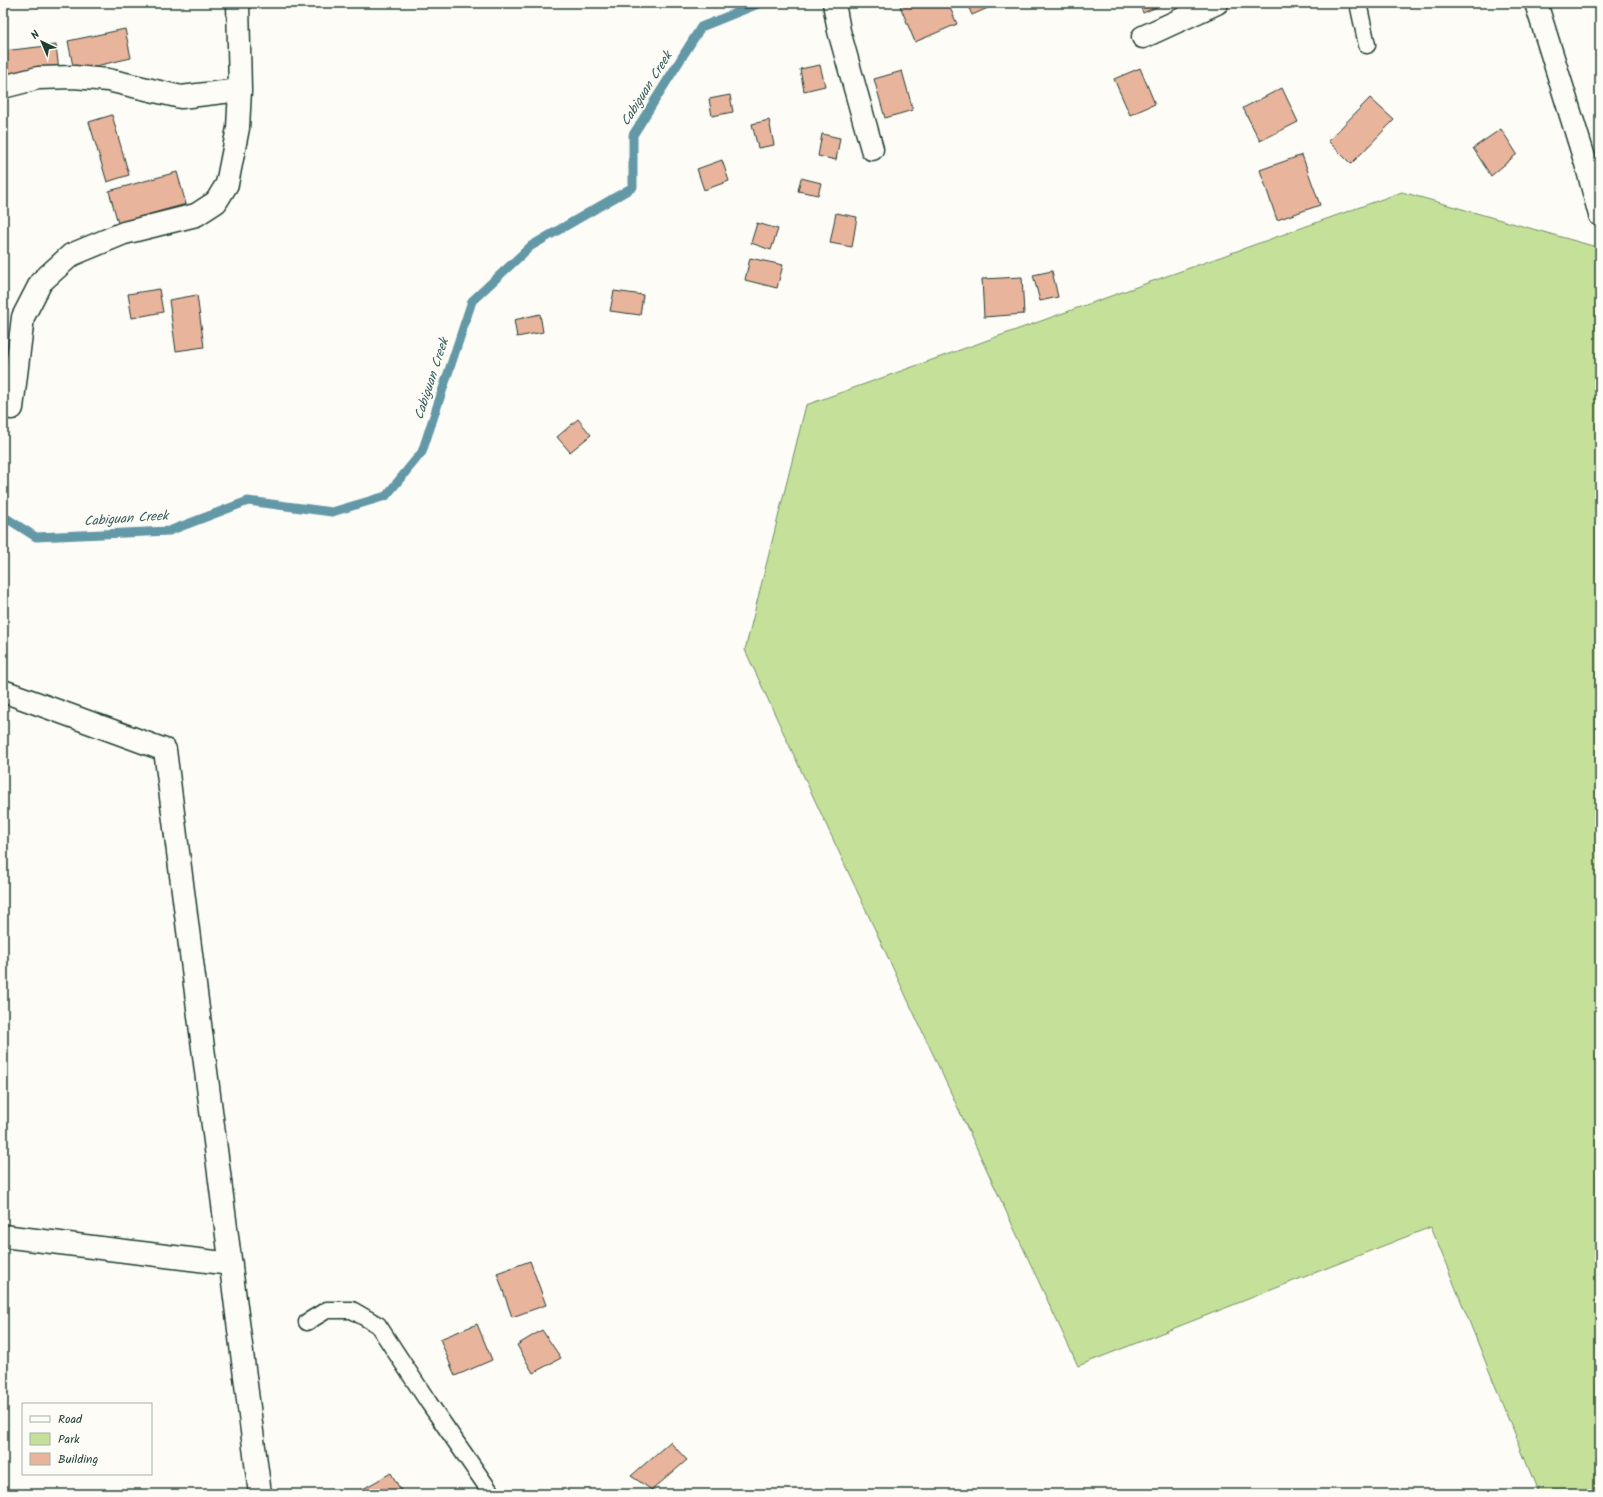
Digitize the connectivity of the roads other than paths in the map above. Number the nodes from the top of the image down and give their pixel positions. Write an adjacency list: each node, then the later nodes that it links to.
1 (238, 3): 9 (street)
2 (834, 3): 10 (street)
3 (1217, 3): 6 (street)
4 (1358, 3): 7 (lane)
5 (1536, 3): 11 (street)
6 (1143, 37)
7 (1367, 45)
8 (3, 87): 9 (street)
9 (240, 90): 12 (street)
10 (872, 149)
11 (1600, 215)
12 (12, 408)
13 (3, 691): 15 (street)
14 (3, 1236): 15 (street)
15 (231, 1264): 17 (street)
16 (307, 1322): 18 (lane)
17 (260, 1494)
18 (492, 1494)

